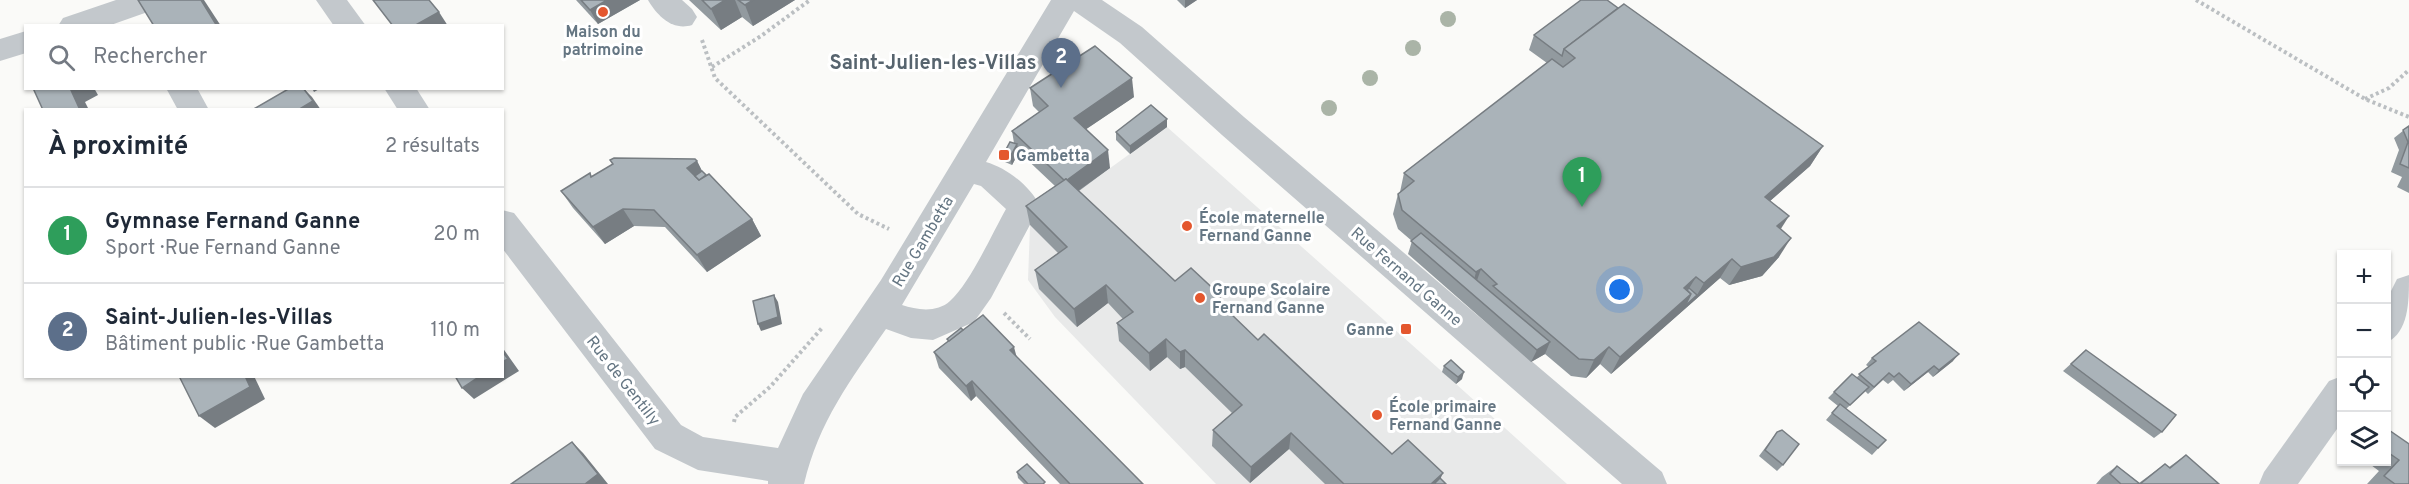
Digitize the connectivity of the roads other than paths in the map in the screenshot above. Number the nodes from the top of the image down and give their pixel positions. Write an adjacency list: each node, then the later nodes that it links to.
1 (331, 0): 6 (street)
2 (1066, 0): 13 (street, Rue Gambetta)
3 (1080, 0): 18 (street, Rue Fernand Ganne)
4 (140, 11): 5 (street)
5 (82, 24)
6 (349, 24)
7 (24, 43): 8 (street)
8 (0, 50)
9 (182, 90): 11 (street)
10 (400, 90): 12 (street)
11 (193, 108)
12 (414, 108)
13 (966, 169): 15 (street, Rue Gambetta); 15 (street)
14 (504, 226): 17 (street, Rue de Gentilly)
15 (879, 311): 17 (street, Rue Gambetta)
16 (2337, 399): 19 (street)
17 (787, 475)
18 (1649, 484)
19 (2277, 484)

